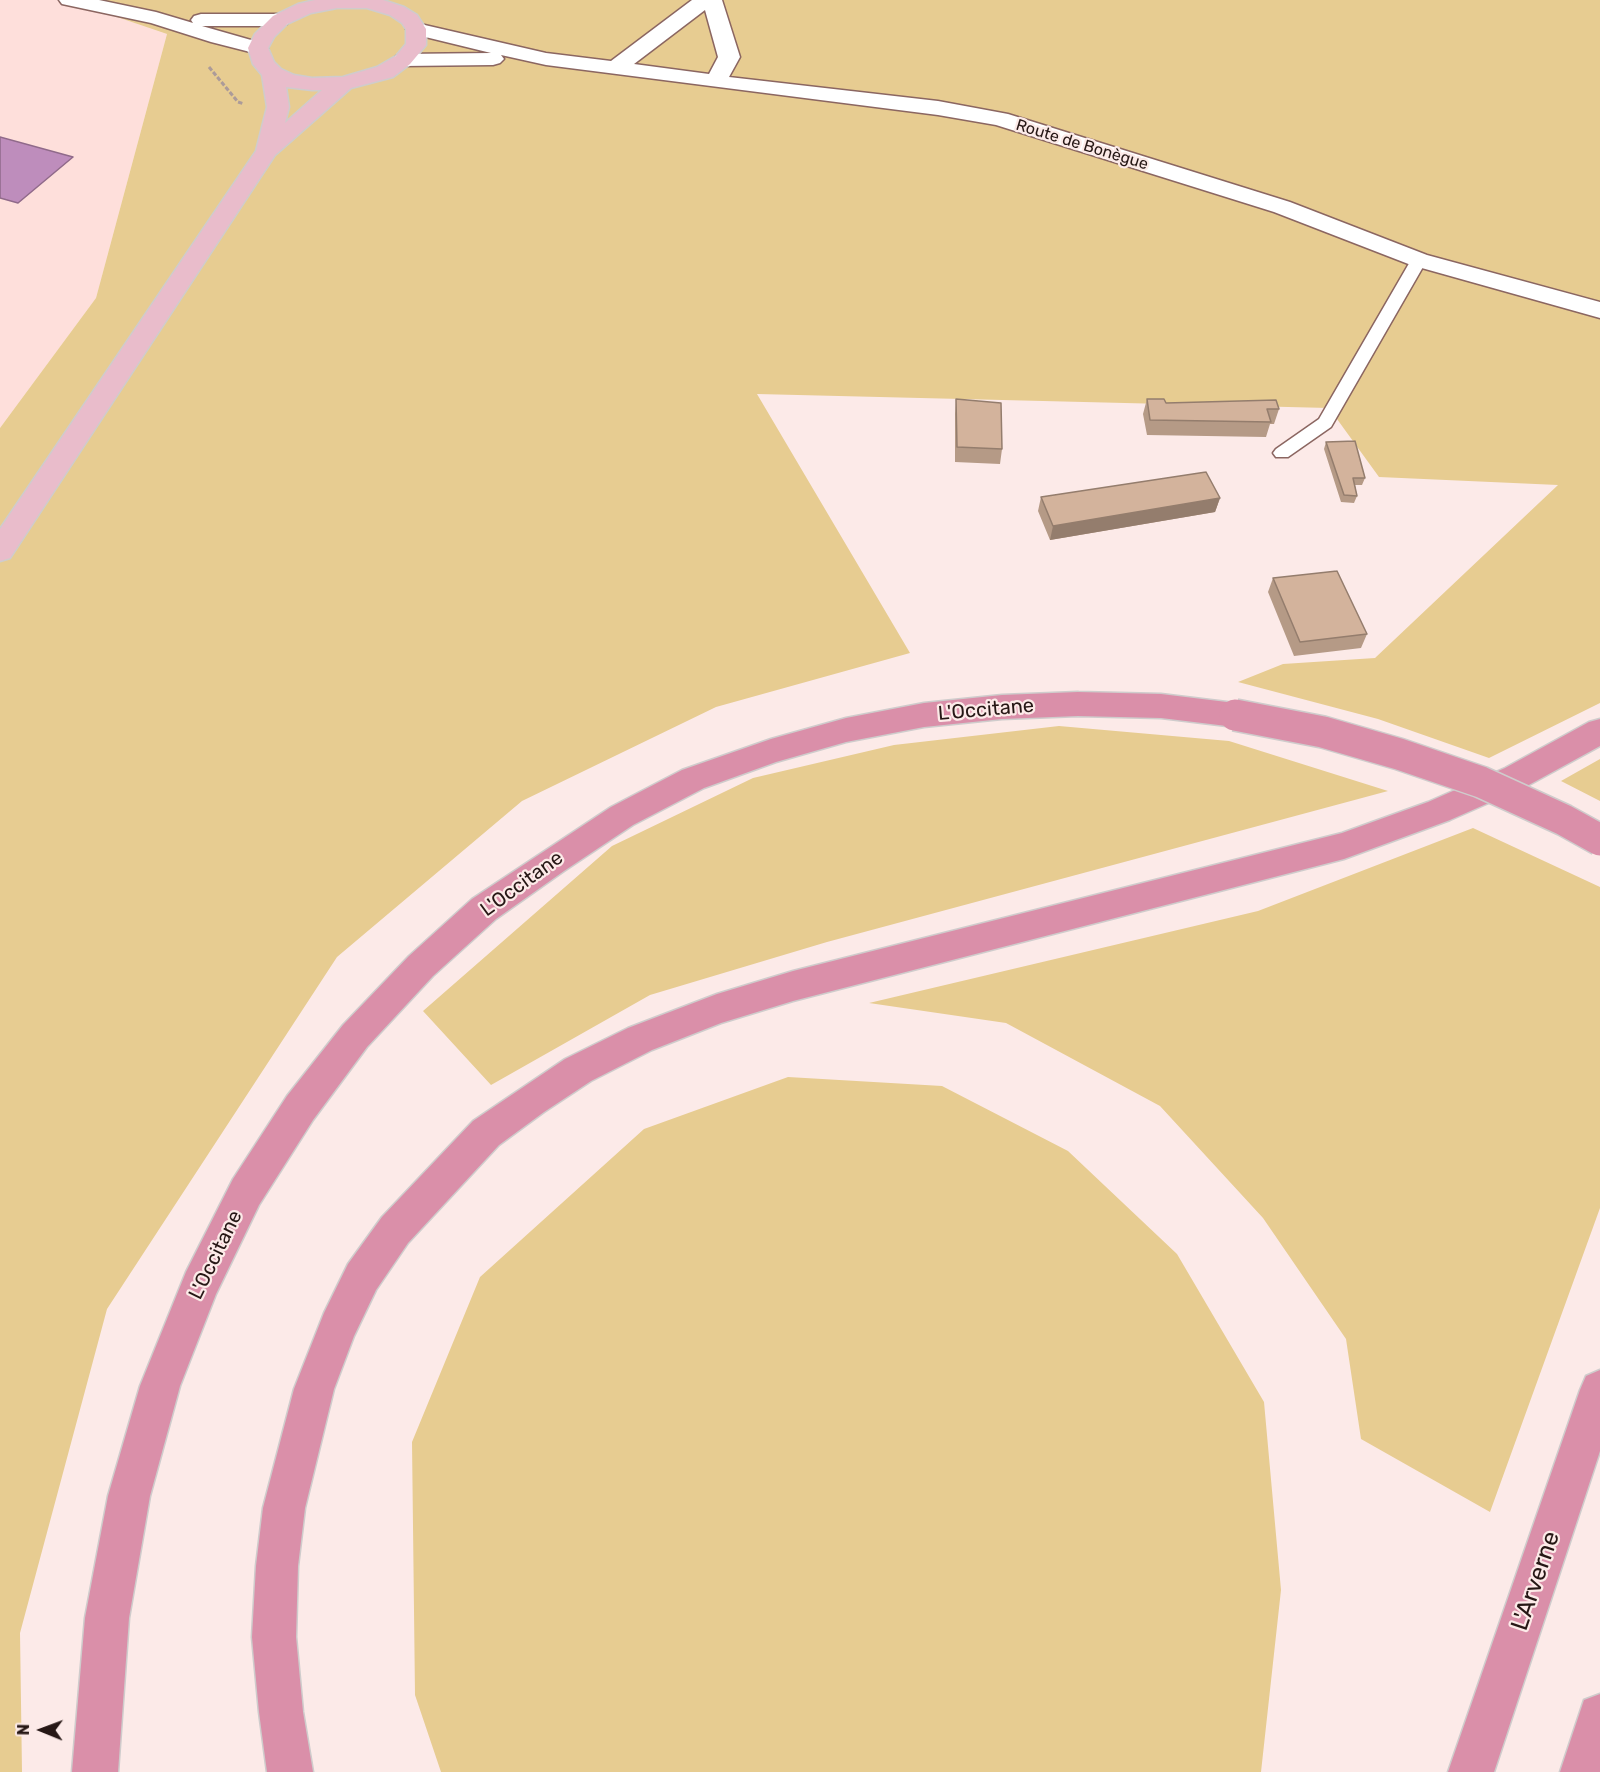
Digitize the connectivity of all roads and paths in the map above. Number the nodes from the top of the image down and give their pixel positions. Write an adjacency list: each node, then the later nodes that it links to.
1 (69, 0): 6 (street)
2 (705, 0): 13 (street)
3 (712, 0): 15 (street)
4 (339, 1): 5 (main road); 7 (main road)
5 (398, 5): 8 (main road)
6 (156, 18): 7 (street); 9 (street)
7 (280, 20): 9 (main road)
8 (416, 29): 10 (street); 11 (main road)
9 (258, 48): 14 (main road)
10 (546, 59): 11 (street); 13 (street, Route de Bonègue)
11 (403, 60): 16 (main road)
12 (205, 62): 17 (path)
13 (615, 68): 15 (street, Route de Bonègue)
14 (273, 74): 16 (main road); 18 (main road)
15 (716, 81): 19 (street, Route de Bonègue)
16 (343, 83): 18 (main road)
17 (246, 105)
18 (267, 152): 22 (main road)
19 (1419, 260): 20 (street, Route de Bonègue); 21 (lane)
20 (1600, 310)
21 (1281, 453)
22 (0, 551)
23 (1600, 731): 28 (highway)
24 (1600, 840): 27 (highway, L'Occitane, bridge)
25 (1600, 1390): 29 (highway, L'Arverne)
26 (1600, 1716): 30 (highway)
27 (95, 1772)
28 (290, 1772)
29 (1471, 1772)
30 (1583, 1772)

